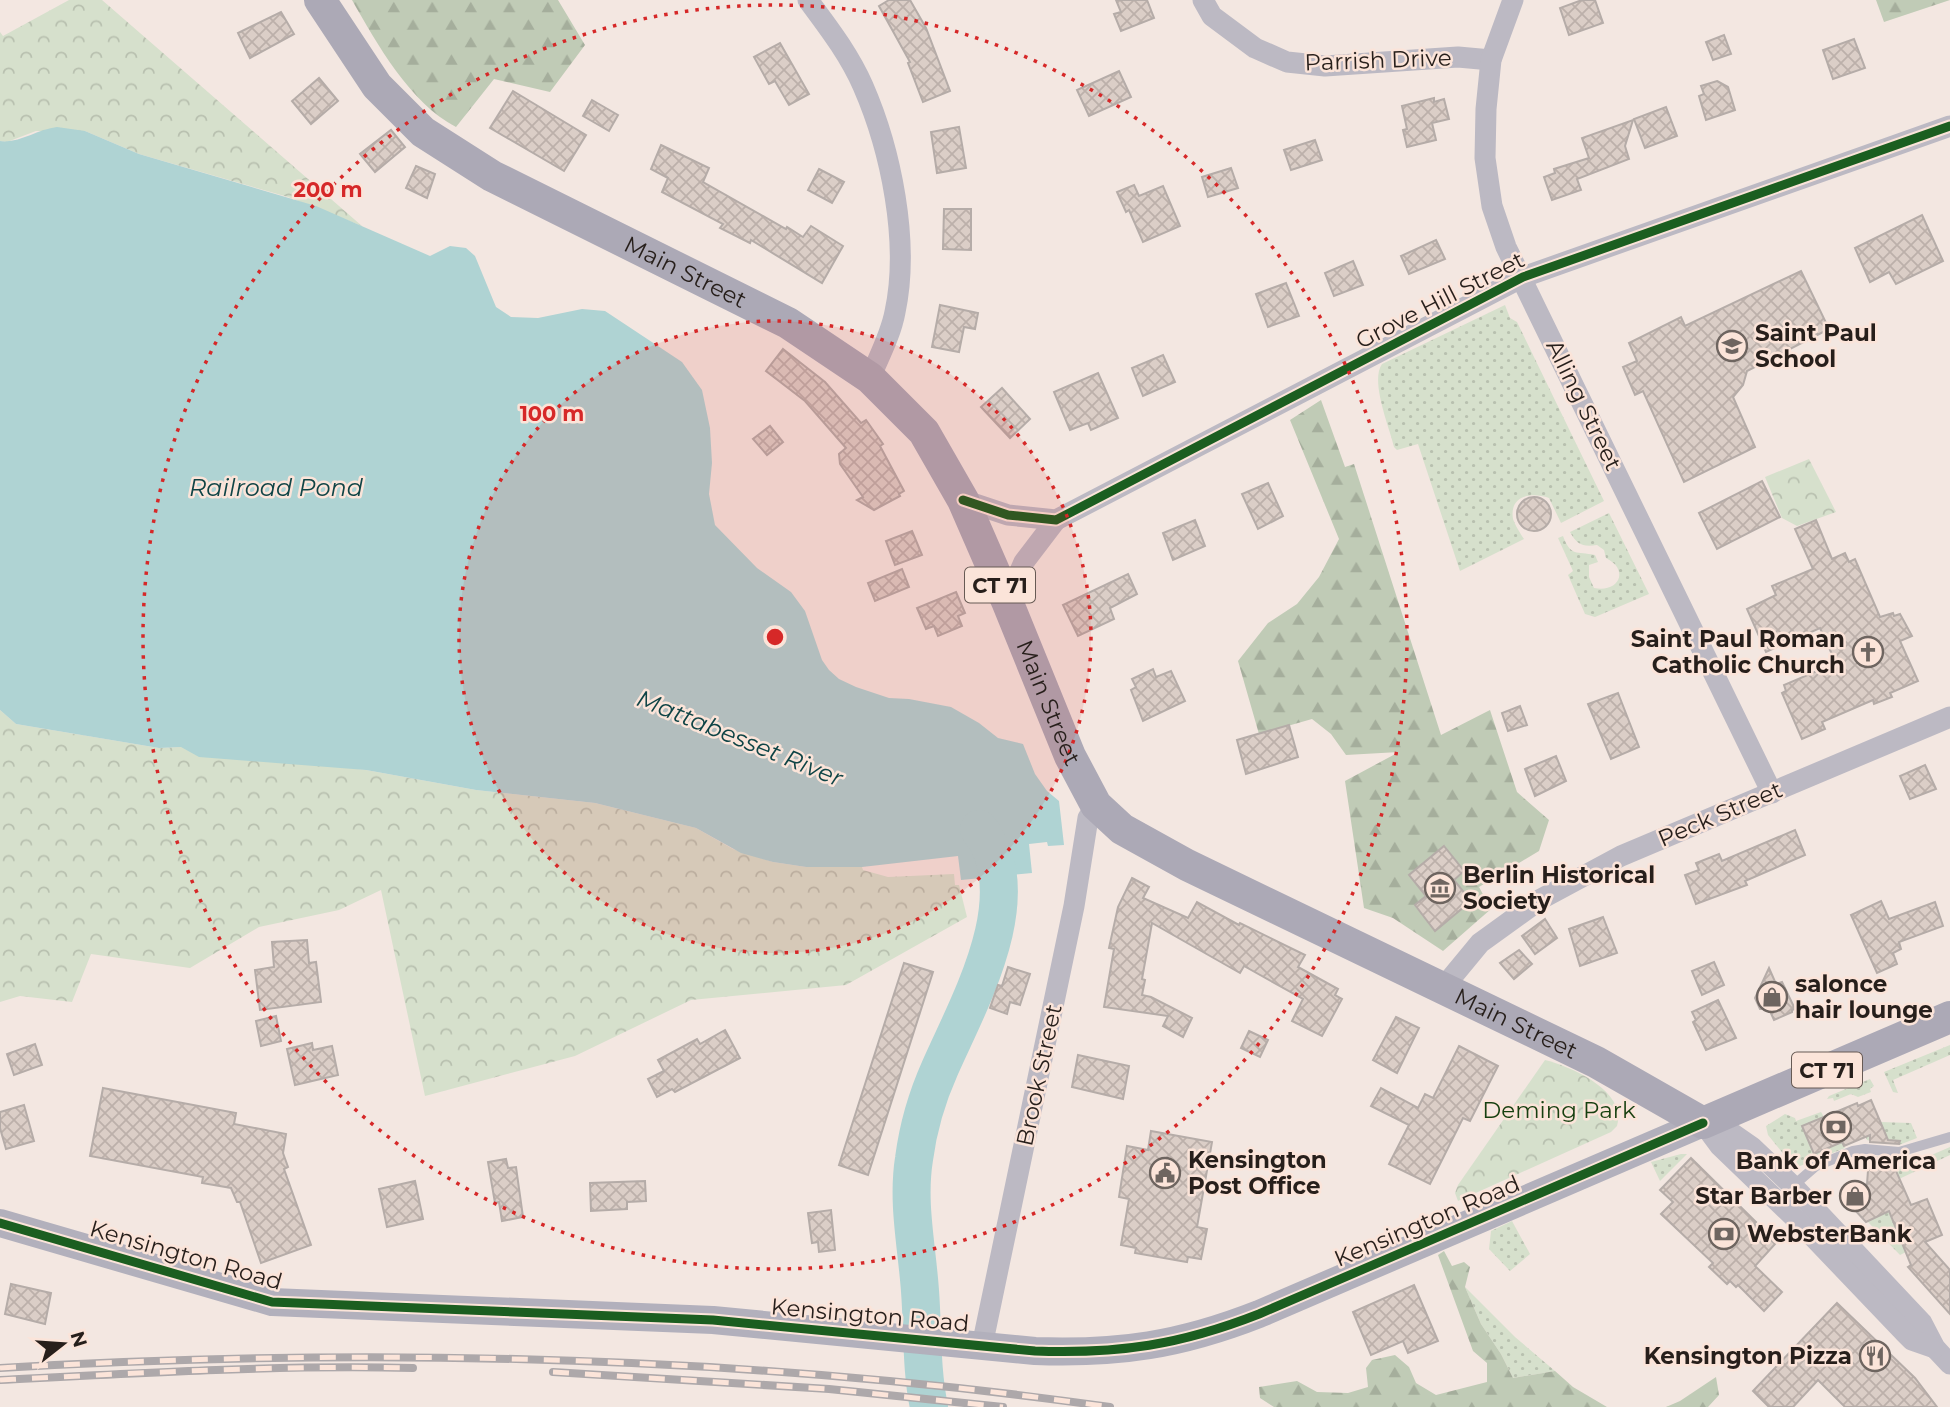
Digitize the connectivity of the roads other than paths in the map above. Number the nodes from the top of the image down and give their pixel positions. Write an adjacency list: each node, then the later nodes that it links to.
1 (320, 0): 8 (main road, Main Street / CT 71)
2 (807, 0): 8 (street)
3 (1203, 0): 5 (street, Parrish Drive)
4 (1513, 0): 5 (street, Alling Street)
5 (1491, 60): 7 (street, Alling Street)
6 (1950, 125): 7 (street, Grove Hill Street)
7 (1523, 277): 10 (street, Grove Hill Street); 13 (street, Alling Street)
8 (870, 378): 9 (main road, Main Street / CT 71)
9 (963, 500): 10 (street); 11 (main road, Main Street / CT 71)
10 (1056, 520): 11 (street, Grove Hill Street)
11 (1007, 601): 14 (main road, Main Street / CT 71)
12 (1950, 717): 13 (street, Peck Street)
13 (1772, 793): 15 (street, Peck Street)
14 (1096, 805): 15 (main road, Main Street / CT 71); 21 (street, Brook Street)
15 (1442, 989): 17 (main road, Main Street / CT 71)
16 (1950, 1017): 17 (main road, CT 71)
17 (1703, 1123): 19 (street, Main Street); 21 (street, Kensington Road)
18 (1950, 1137): 19 (lane)
19 (1786, 1194): 22 (street, Main Street)
20 (0, 1223): 21 (street, Kensington Road)
21 (982, 1346)
22 (1950, 1364)

